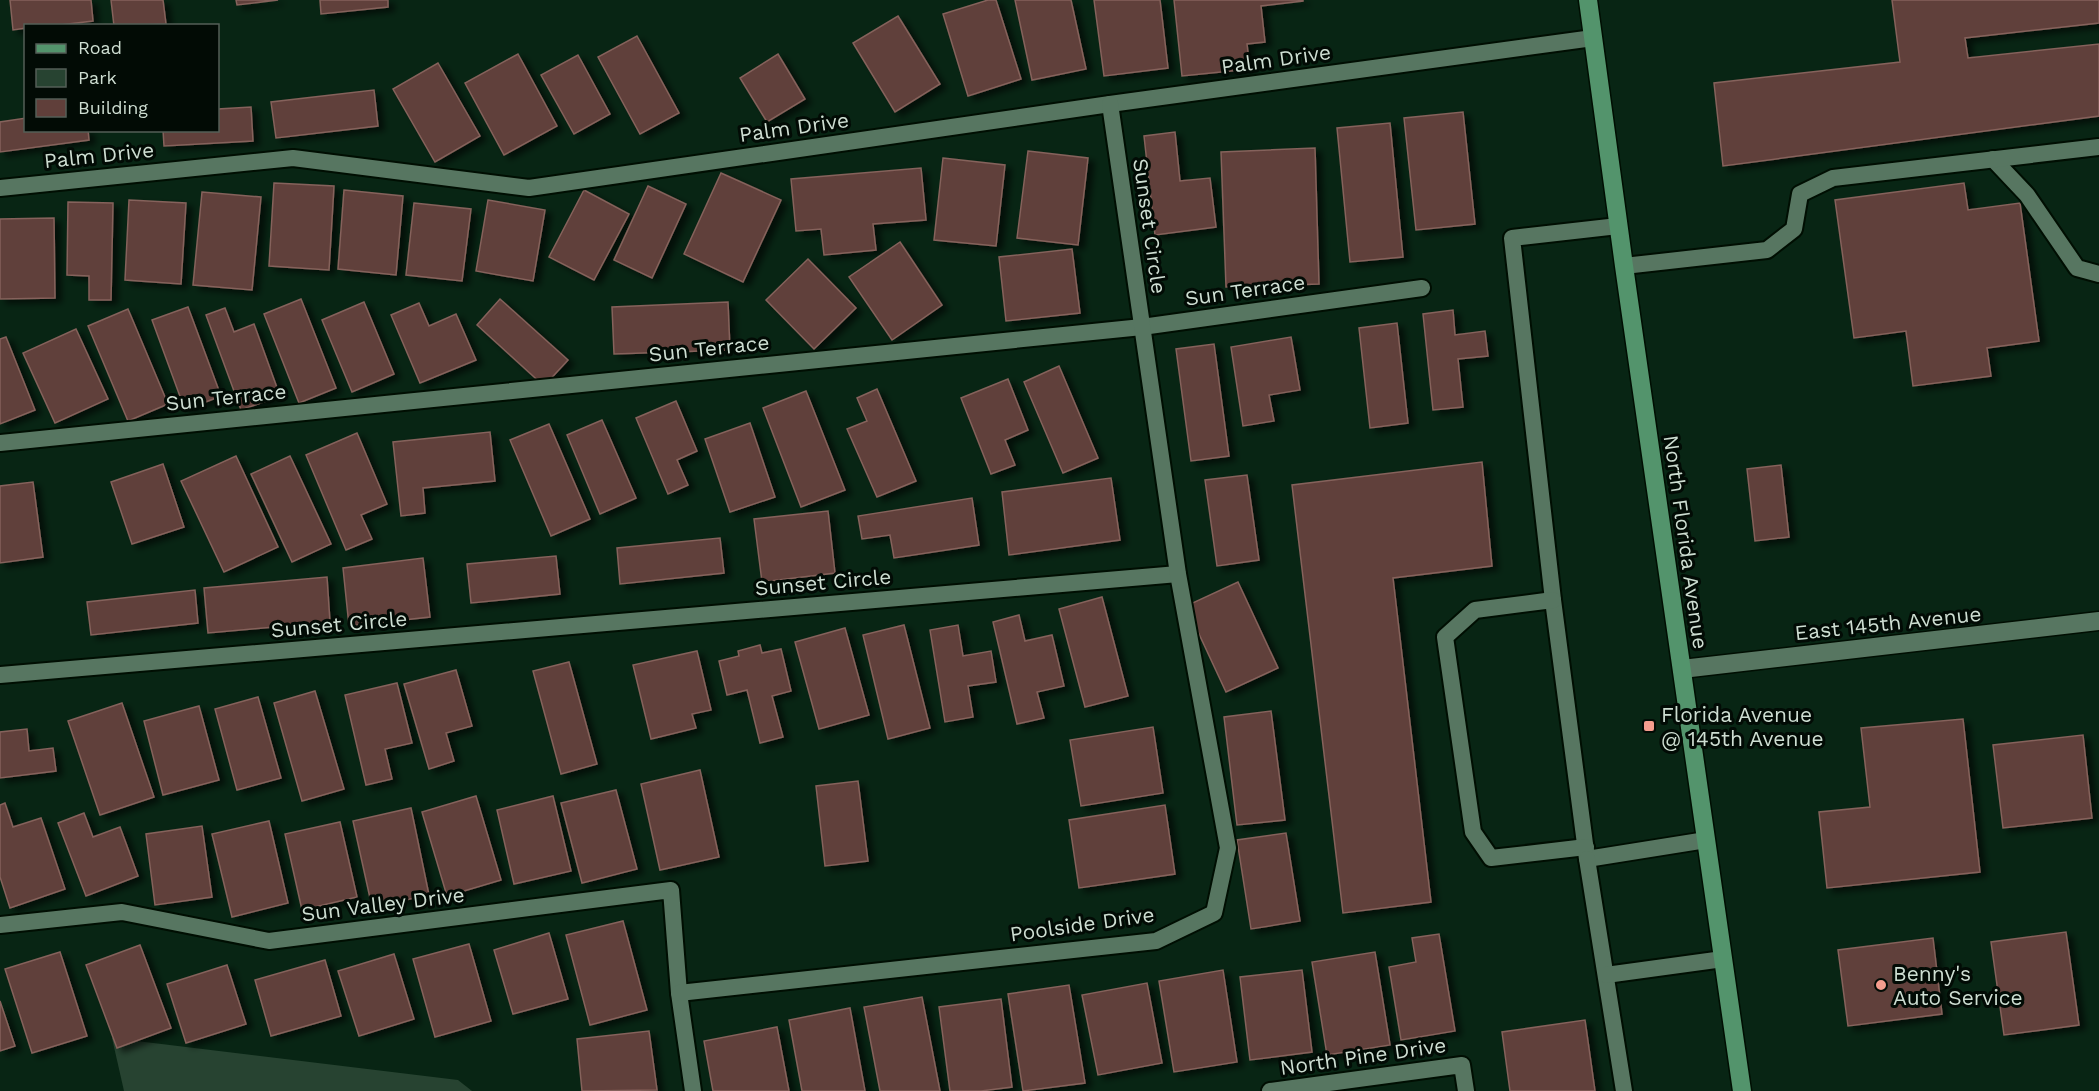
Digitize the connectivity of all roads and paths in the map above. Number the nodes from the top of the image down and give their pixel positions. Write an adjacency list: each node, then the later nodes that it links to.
1 (1588, 0): 2 (main road, North Florida Avenue)
2 (1593, 38): 3 (lane, Palm Drive); 7 (main road, North Florida Avenue)
3 (1110, 104): 6 (lane, Palm Drive); 11 (lane, Sunset Circle)
4 (2099, 147): 5 (lane)
5 (1993, 159): 8 (lane); 9 (lane)
6 (0, 188)
7 (1618, 226): 8 (main road, North Florida Avenue); 14 (lane)
8 (1624, 266): 16 (main road, North Florida Avenue)
9 (2099, 274)
10 (1422, 288): 11 (lane, Sun Terrace)
11 (1142, 327): 12 (lane, Sun Terrace); 13 (lane, Sunset Circle)
12 (0, 443)
13 (1178, 574): 17 (lane, Sunset Circle); 23 (lane, Poolside Drive)
14 (1553, 600): 19 (lane); 19 (lane)
15 (2099, 621): 16 (street, East 145th Avenue)
16 (1682, 669): 18 (main road, North Florida Avenue)
17 (0, 675)
18 (1706, 840): 19 (lane); 21 (main road, North Florida Avenue)
19 (1587, 853): 22 (lane)
20 (0, 925): 23 (lane, Sun Valley Drive)
21 (1723, 959): 22 (lane); 28 (main road, North Florida Avenue)
22 (1606, 975): 27 (lane)
23 (679, 993): 24 (lane)
24 (693, 1091)
25 (1270, 1091): 26 (lane, North Pine Drive)
26 (1466, 1091)
27 (1624, 1091)
28 (1742, 1091)

